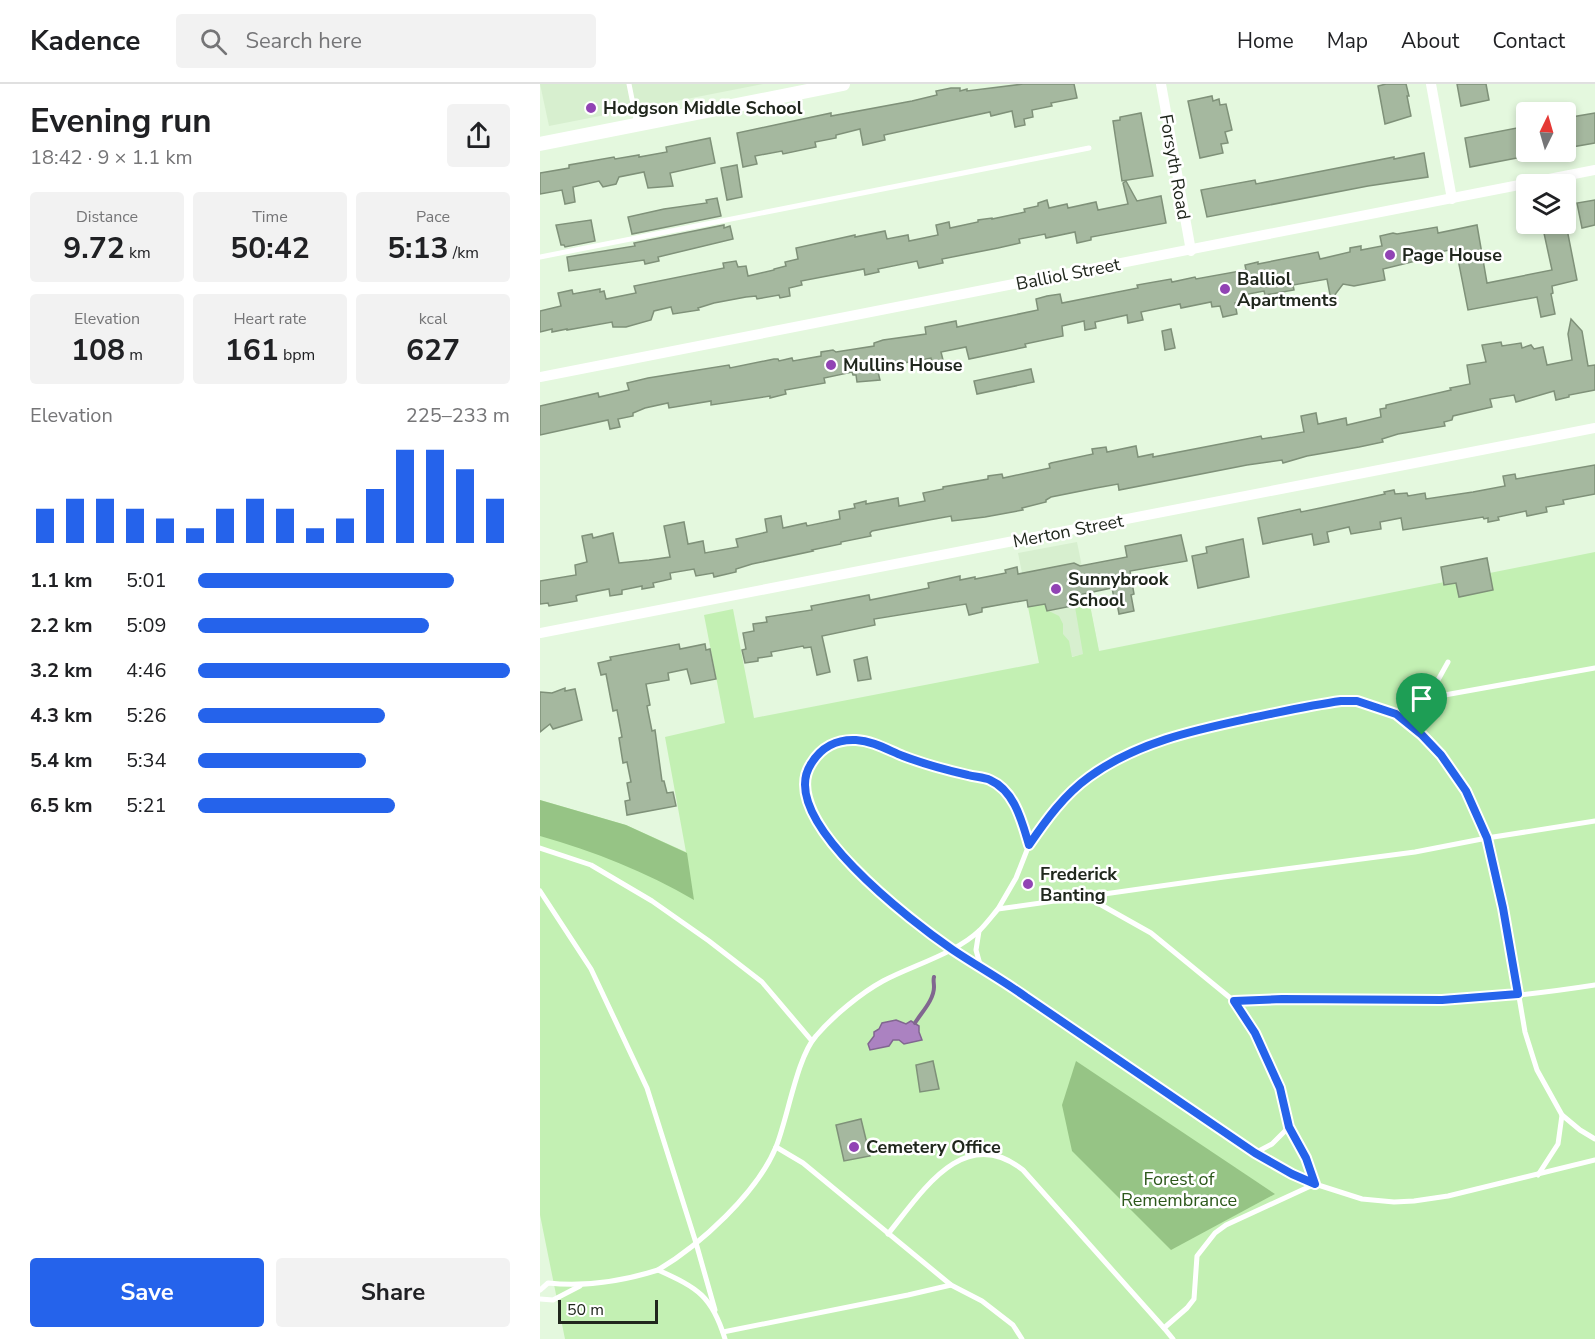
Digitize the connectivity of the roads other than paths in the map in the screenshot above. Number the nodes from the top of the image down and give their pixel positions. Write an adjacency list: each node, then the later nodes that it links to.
1 (629, 84): 5 (lane)
2 (843, 84): 5 (street)
3 (1161, 84): 10 (street, Forsyth Road)
4 (1431, 84): 9 (street)
5 (637, 125): 6 (street)
6 (540, 144)
7 (1089, 148): 11 (lane)
8 (1595, 170): 9 (street, Balliol Street)
9 (1452, 200): 10 (street, Balliol Street)
10 (1191, 251): 12 (street, Balliol Street)
11 (540, 257)
12 (540, 377)
13 (1595, 428): 14 (street, Merton Street)
14 (540, 633)
15 (1448, 662): 17 (lane)
16 (1595, 668): 17 (lane)
17 (1428, 698): 18 (lane)
18 (1396, 714): 20 (lane); 21 (lane)
19 (1595, 821): 20 (lane)
20 (1487, 838): 24 (lane); 30 (lane)
21 (1029, 845): 25 (lane); 27 (lane)
22 (540, 848): 32 (lane)
23 (540, 891): 42 (lane)
24 (1087, 897): 25 (lane); 31 (lane)
25 (998, 909): 26 (lane)
26 (979, 931): 27 (lane); 28 (lane)
27 (951, 948): 28 (lane); 32 (lane)
28 (981, 968): 37 (lane)
29 (1595, 985): 30 (lane)
30 (1518, 994): 31 (lane); 33 (lane)
31 (1234, 1001): 34 (lane)
32 (812, 1041): 36 (lane)
33 (1562, 1114): 35 (lane); 39 (lane)
34 (1289, 1127): 37 (lane); 40 (lane)
35 (1595, 1138)
36 (776, 1147): 41 (lane); 42 (lane)
37 (1255, 1153): 40 (lane)
38 (1595, 1160): 39 (lane)
39 (1538, 1175): 40 (lane)
40 (1315, 1184): 49 (lane)
41 (888, 1234): 45 (lane); 49 (lane)
42 (696, 1243): 43 (lane); 48 (lane)
43 (658, 1270): 44 (lane); 48 (lane)
44 (581, 1285): 46 (lane); 47 (lane)
45 (951, 1285): 50 (lane); 52 (lane)
46 (540, 1290)
47 (540, 1299)
48 (715, 1310): 50 (lane)
49 (1164, 1328): 53 (lane)
50 (723, 1332): 51 (lane)
51 (725, 1339)
52 (1022, 1339)
53 (1173, 1339)

